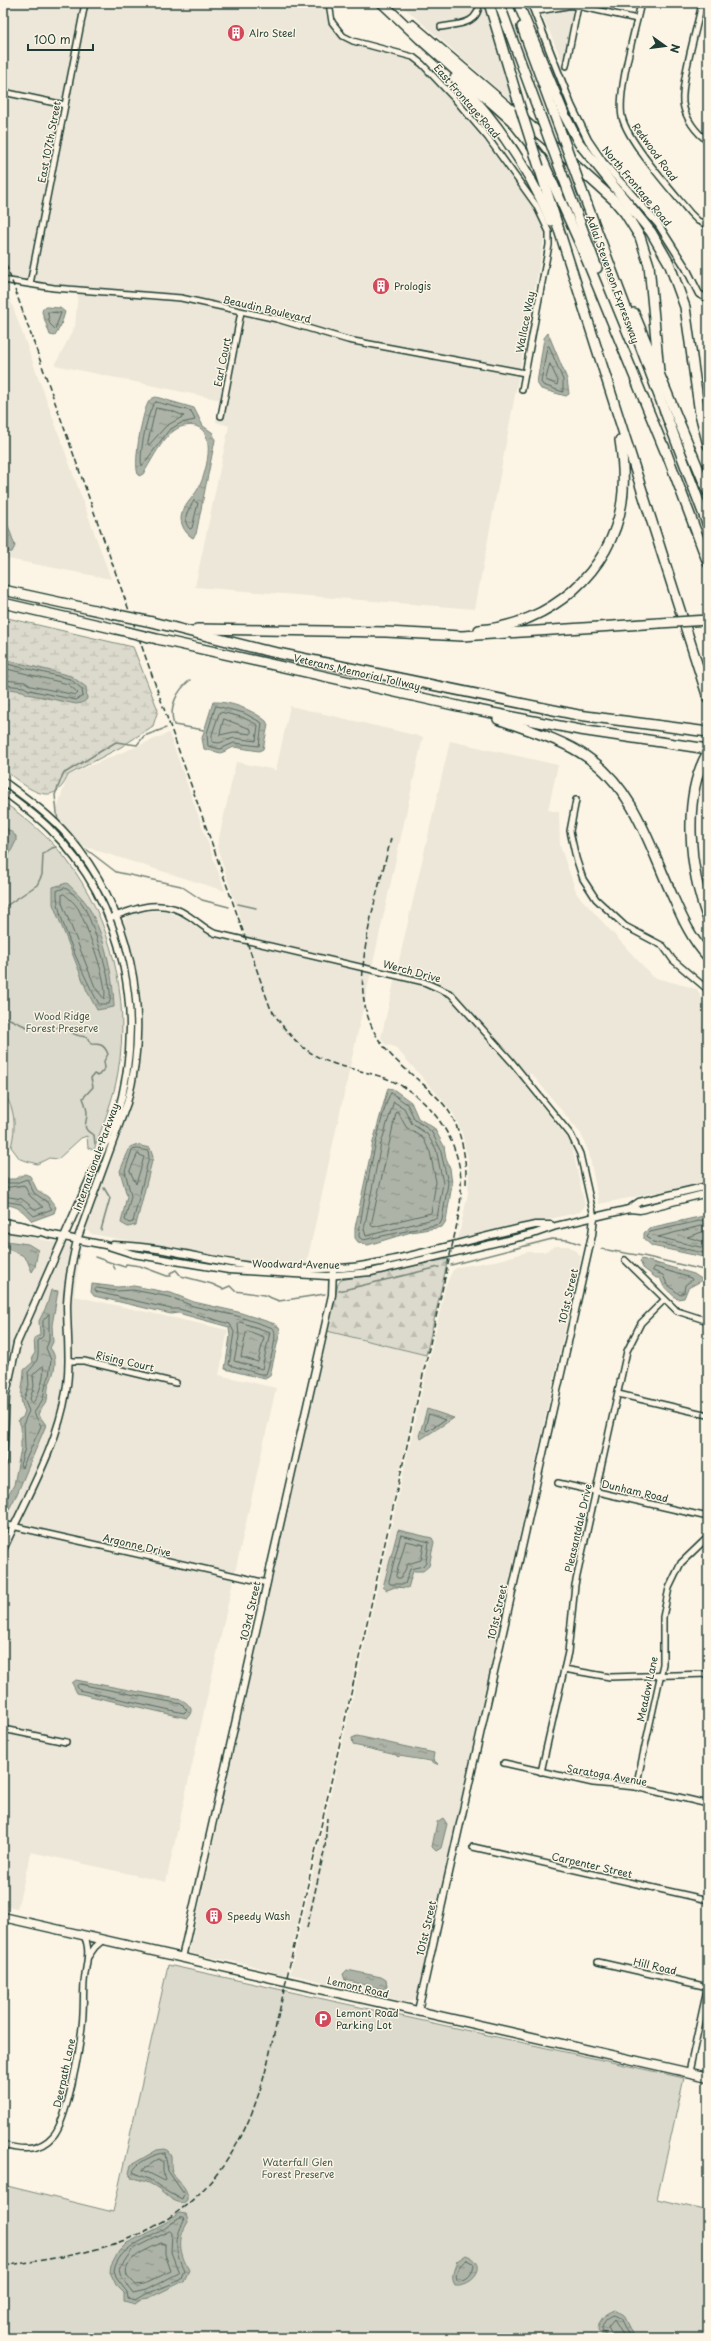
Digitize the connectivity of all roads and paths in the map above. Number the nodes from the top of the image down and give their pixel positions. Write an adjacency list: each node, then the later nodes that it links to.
1 (85, 3): 19 (street, East 107th Street)
2 (329, 3): 23 (street, East Frontage Road)
3 (383, 3): 14 (highway); 29 (highway)
4 (479, 3): 16 (street)
5 (489, 3): 24 (highway, bridge)
6 (498, 3): 35 (highway, Adlai Stevenson Expressway, bridge)
7 (513, 3): 22 (highway, Adlai Stevenson Expressway, bridge)
8 (518, 3): 34 (highway)
9 (531, 3): 13 (street, North Frontage Road)
10 (641, 3): 15 (street, Redwood Road)
11 (702, 3): 20 (street)
12 (578, 5): 13 (street); 15 (street); 17 (street)
13 (535, 11): 27 (street, North Frontage Road)
14 (395, 15): 24 (highway); 35 (highway)
15 (637, 19): 21 (street, Redwood Road)
16 (441, 27)
17 (566, 66)
18 (3, 92): 19 (street)
19 (65, 105): 26 (street, East 107th Street)
20 (708, 141)
21 (708, 225)
22 (603, 244): 29 (highway); 37 (highway, Adlai Stevenson Expressway)
23 (546, 257): 30 (street, Wallace Way)
24 (573, 273): 32 (highway)
25 (3, 280): 26 (street, Beaudin Boulevard)
26 (30, 284): 28 (street, Beaudin Boulevard)
27 (708, 299)
28 (241, 312): 30 (street, Beaudin Boulevard); 33 (street, Earl Court)
29 (659, 372): 36 (highway)
30 (525, 373): 31 (street, Wallace Way)
31 (522, 390)
32 (615, 407): 43 (highway); 44 (highway)
33 (221, 416)
34 (708, 446)
35 (665, 451): 38 (highway, Adlai Stevenson Expressway)
36 (708, 492)
37 (708, 526)
38 (708, 563)
39 (3, 590): 42 (highway, Veterans Memorial Tollway, bridge)
40 (3, 603): 45 (highway, Veterans Memorial Tollway, bridge)
41 (708, 620): 43 (highway, bridge)
42 (177, 628): 43 (highway); 46 (highway, Veterans Memorial Tollway)
43 (386, 632)
44 (708, 698)
45 (467, 708): 47 (highway, Veterans Memorial Tollway); 56 (highway)
46 (708, 732)
47 (705, 750): 55 (highway)
48 (3, 781): 51 (street, Internationale Parkway)
49 (3, 791): 52 (street, Internationale Parkway)
50 (576, 800): 57 (street)
51 (72, 841): 52 (street); 53 (street, Internationale Parkway)
52 (64, 845): 54 (street, Internationale Parkway)
53 (116, 916): 54 (street, Werch Drive); 61 (street, Werch Drive); 67 (street, Internationale Parkway)
54 (110, 918): 66 (street, Internationale Parkway)
55 (708, 919)
56 (708, 957)
57 (708, 990)
58 (708, 1186): 60 (street, Woodward Avenue)
59 (708, 1193): 60 (street, Woodward Avenue)
60 (630, 1209): 61 (street, Woodward Avenue)
61 (594, 1217): 63 (street, Woodward Avenue); 106 (street, 101st Street)
62 (3, 1222): 65 (street)
63 (556, 1226): 70 (street, Woodward Avenue); 71 (street, Woodward Avenue)
64 (3, 1228): 65 (street)
65 (46, 1234): 66 (street, Woodward Avenue)
66 (64, 1238): 67 (street, Woodward Avenue); 78 (street, Internationale Parkway)
67 (77, 1240): 68 (street, Woodward Avenue); 74 (street, Internationale Parkway)
68 (105, 1245): 70 (street, Woodward Avenue); 71 (street, Woodward Avenue)
69 (625, 1260): 72 (street)
70 (333, 1269): 71 (street, 103rd Street)
71 (333, 1276): 86 (street, 103rd Street)
72 (664, 1300): 73 (street); 76 (street, Pleasantdale Drive)
73 (708, 1321)
74 (69, 1361): 75 (street, Rising Court); 83 (street, Internationale Parkway)
75 (176, 1383)
76 (618, 1394): 77 (street); 80 (street, Pleasantdale Drive)
77 (708, 1415)
78 (3, 1464)
79 (558, 1483): 80 (street, Dunham Road)
80 (596, 1492): 81 (street, Dunham Road); 87 (street, Pleasantdale Drive)
81 (708, 1517)
82 (3, 1524): 83 (street, Argonne Drive)
83 (14, 1526): 85 (street, Internationale Parkway); 86 (street, Argonne Drive)
84 (708, 1537): 89 (street, Meadow Lane)
85 (3, 1550)
86 (267, 1584): 103 (street, 103rd Street)
87 (564, 1669): 89 (street); 94 (street, Pleasantdale Drive)
88 (708, 1674): 89 (street)
89 (660, 1676): 95 (street, Meadow Lane)
90 (4, 1729): 91 (street); 92 (street)
91 (3, 1739)
92 (66, 1742)
93 (504, 1763): 94 (street, Saratoga Avenue)
94 (541, 1772): 95 (street, Saratoga Avenue)
95 (636, 1787): 96 (street, Saratoga Avenue)
96 (708, 1804)
97 (473, 1847): 98 (street, Carpenter Street)
98 (708, 1900)
99 (3, 1918): 100 (main road, Lemont Road)
100 (84, 1936): 101 (main road, Lemont Road); 102 (street, Deerpath Lane)
101 (103, 1940): 102 (street); 103 (main road, Lemont Road)
102 (88, 1957): 109 (street, Deerpath Lane)
103 (182, 1958): 106 (main road, Lemont Road)
104 (598, 1962): 105 (street, Hill Road)
105 (708, 1986): 107 (street)
106 (418, 2011): 107 (main road, Lemont Road)
107 (689, 2072): 108 (main road, Lemont Road)
108 (708, 2077)
109 (3, 2145)

